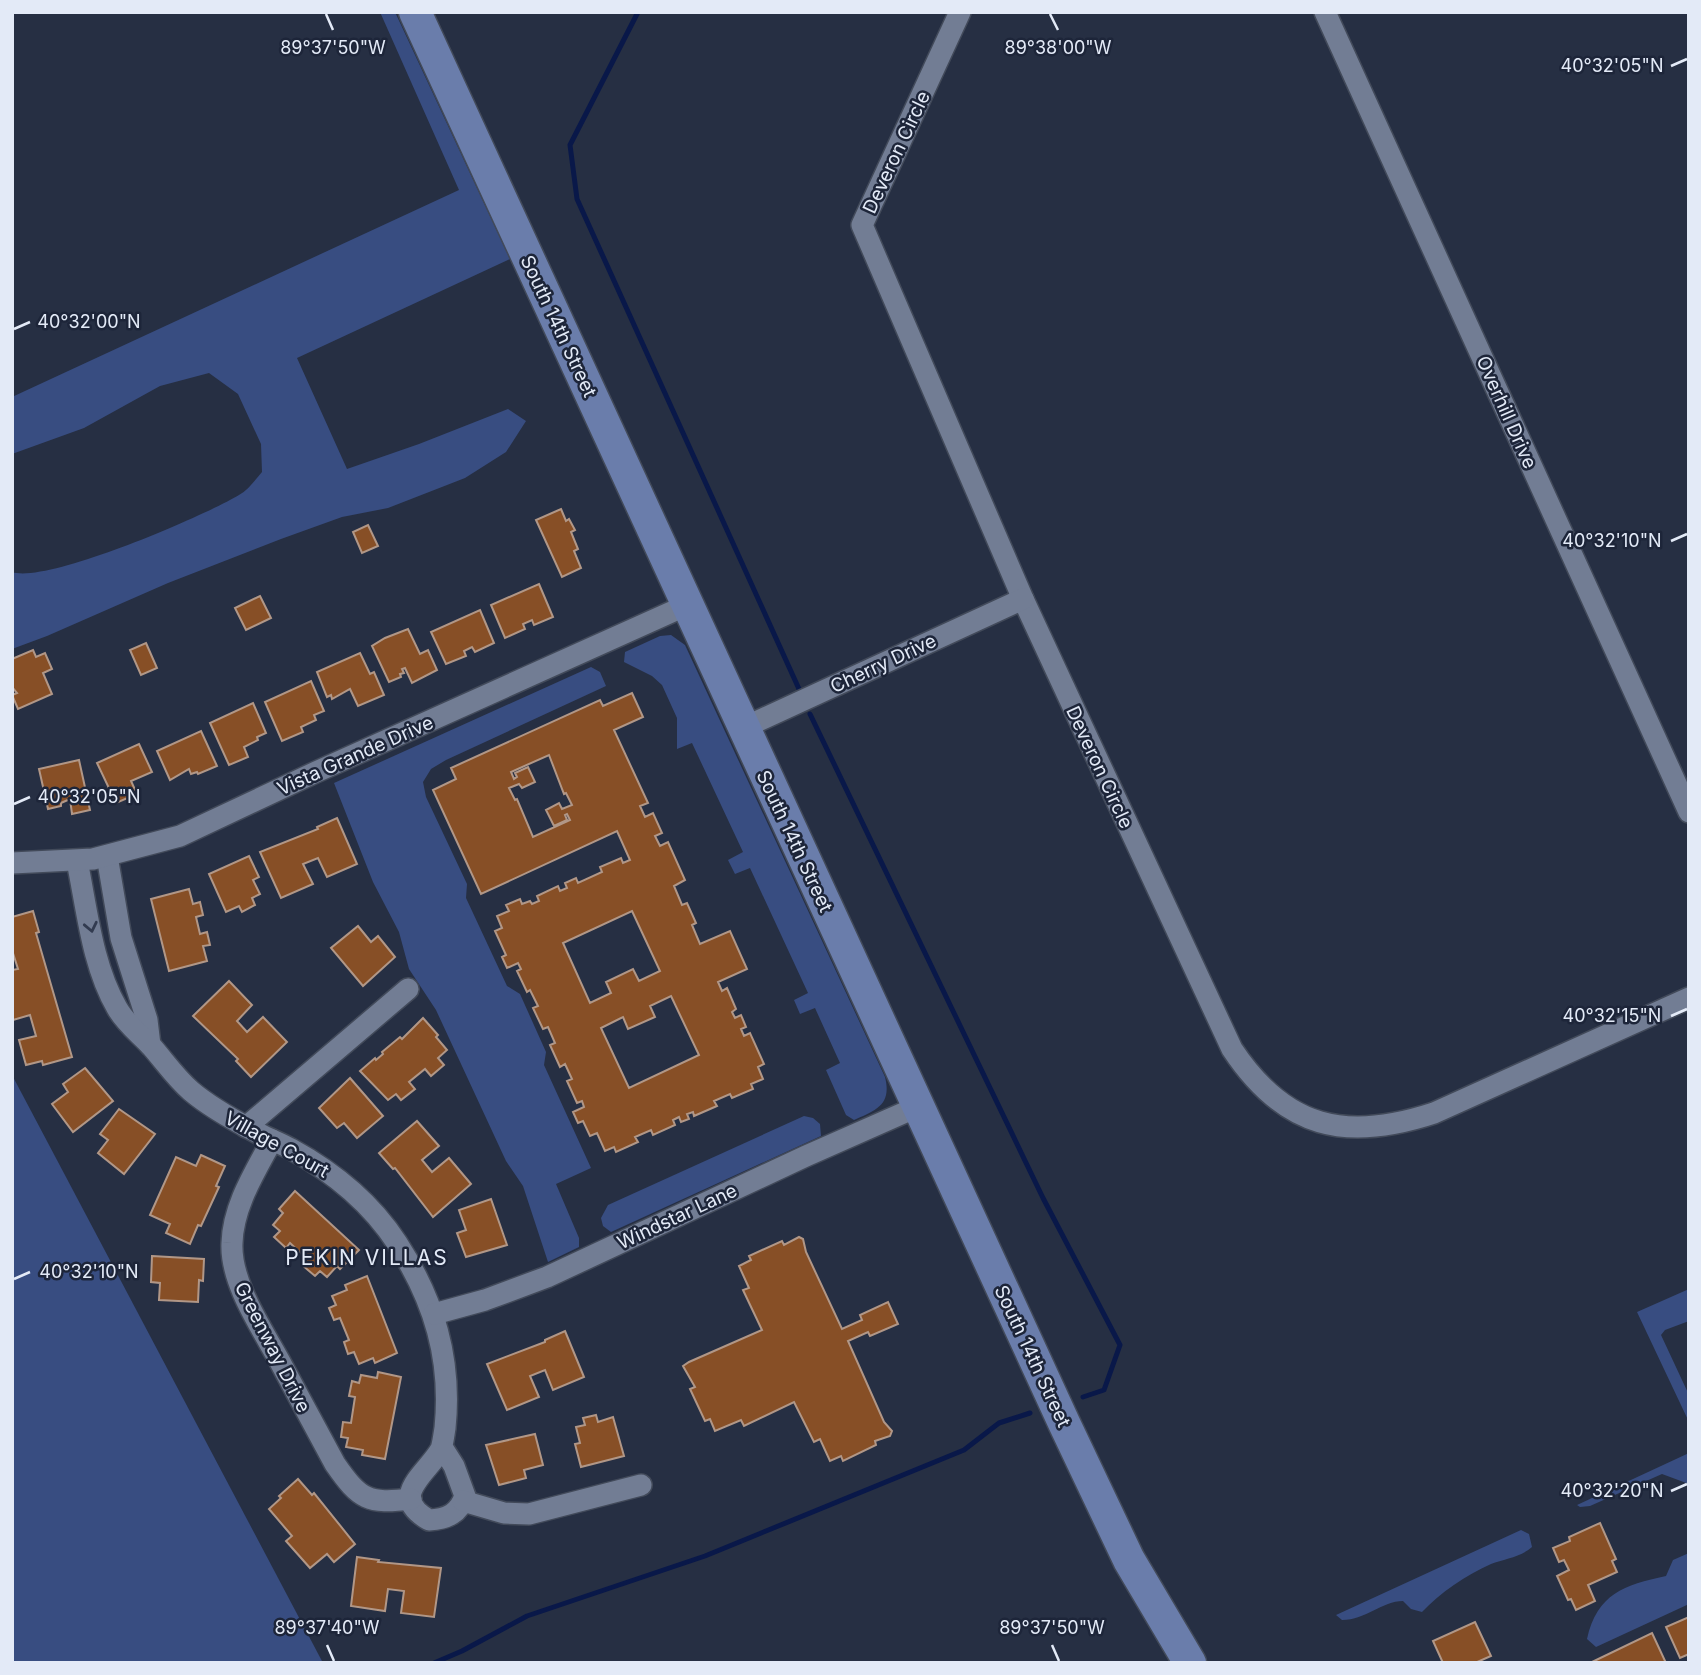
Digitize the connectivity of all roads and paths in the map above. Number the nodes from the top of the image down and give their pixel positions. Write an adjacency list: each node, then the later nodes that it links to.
1 (415, 12): 5 (main road, South 14th Street)
2 (960, 12): 4 (street, Deveron Circle)
3 (1325, 12): 7 (street, Overhill Drive)
4 (1023, 599): 6 (street, Cherry Drive); 12 (street, Deveron Circle)
5 (687, 605): 6 (main road, South 14th Street); 8 (street, Vista Grande Drive)
6 (743, 728): 14 (main road, South 14th Street)
7 (1689, 812)
8 (107, 856): 9 (street, Vista Grande Drive); 13 (street, Village Court)
9 (77, 860): 10 (street, Vista Grande Drive); 13 (street, Village Court, one-way to 13)
10 (12, 863)
11 (408, 989): 15 (street)
12 (1689, 998)
13 (150, 1045): 15 (street, Village Court)
14 (917, 1107): 17 (street, Windstar Lane); 22 (main road, South 14th Street)
15 (246, 1127): 16 (street, Village Court)
16 (272, 1140): 17 (street, Village Court); 20 (street, Greenway Drive)
17 (433, 1314): 18 (street, Village Court)
18 (442, 1447): 20 (street); 21 (street)
19 (641, 1485): 21 (street)
20 (411, 1499): 21 (street)
21 (463, 1501)
22 (1190, 1663)

